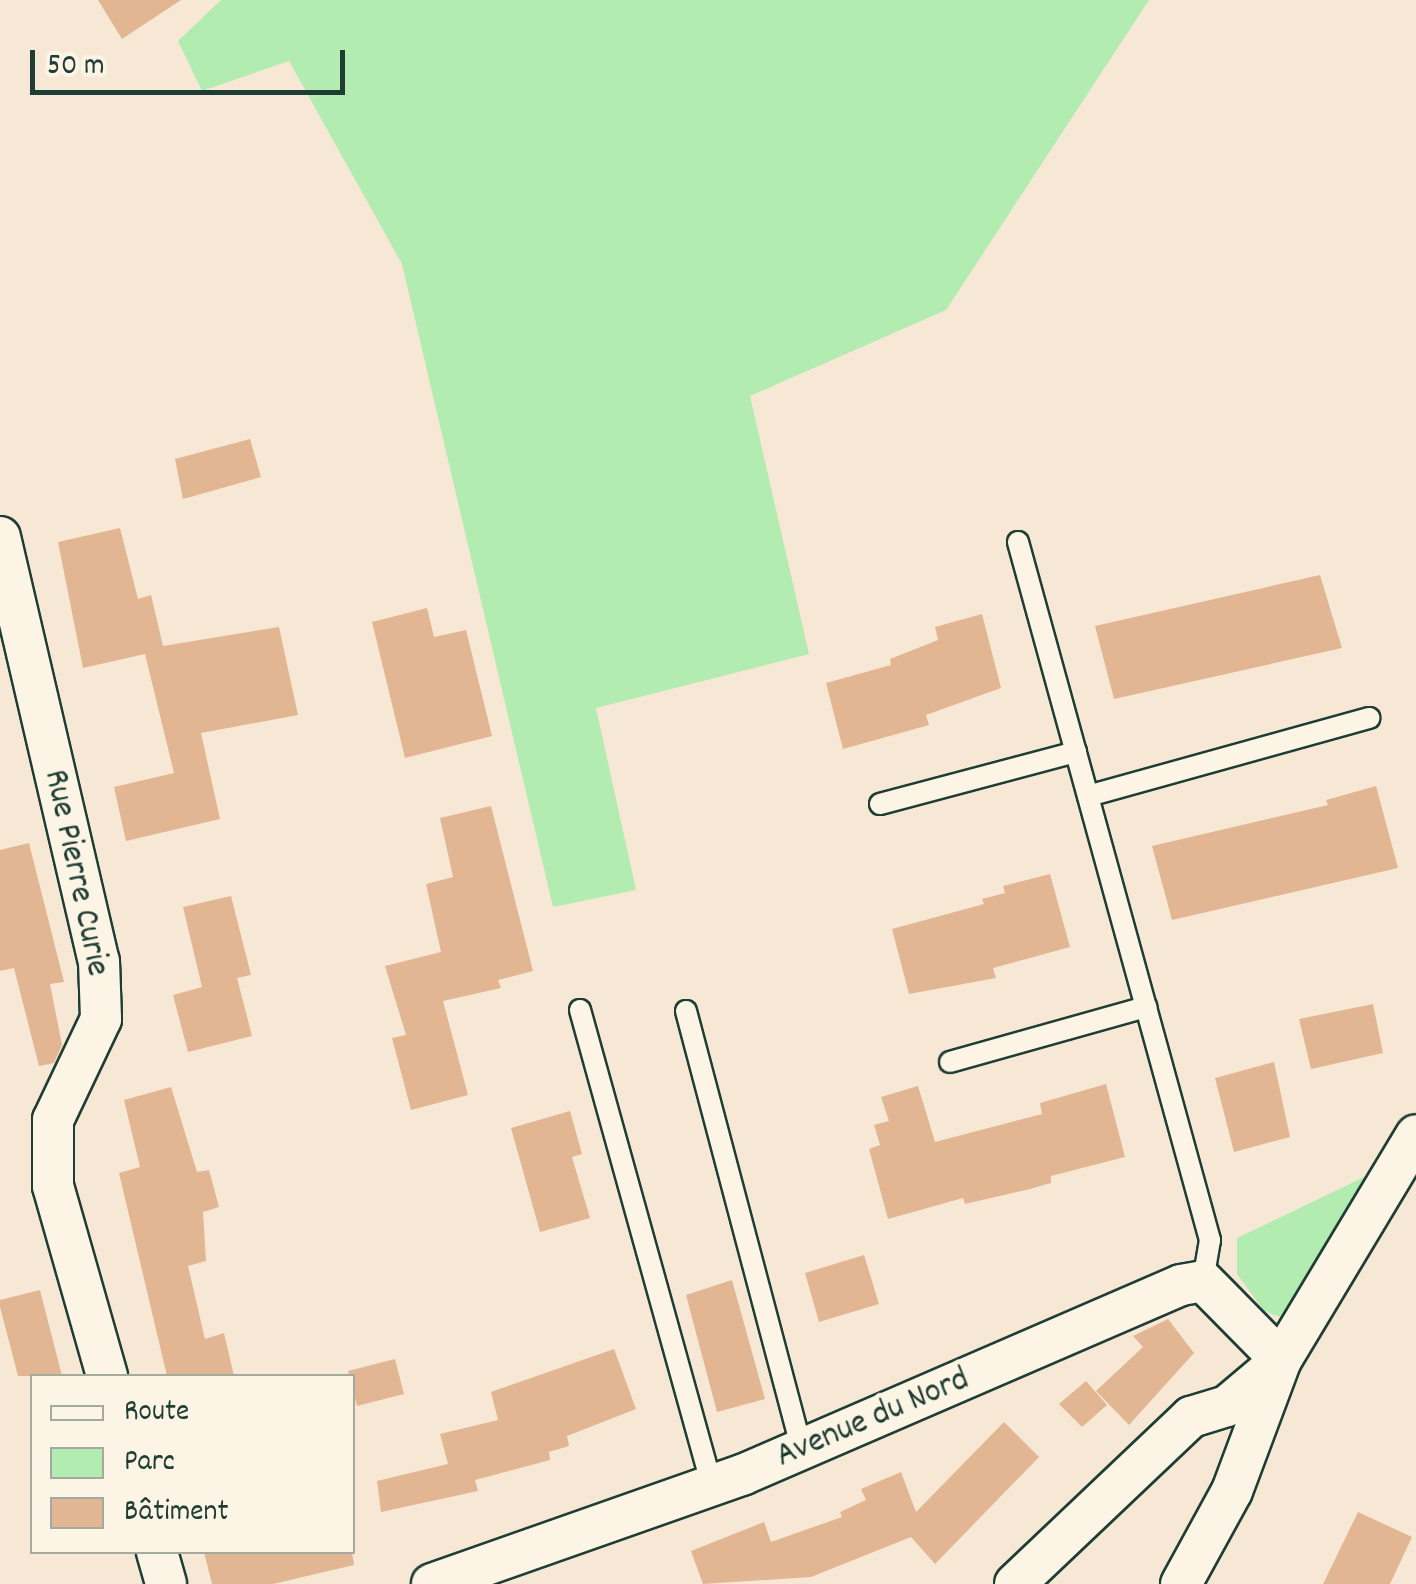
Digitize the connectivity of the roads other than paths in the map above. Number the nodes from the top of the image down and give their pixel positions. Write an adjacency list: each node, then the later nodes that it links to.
1 (0, 537): 14 (street, Rue Pierre Curie)
2 (1018, 542): 4 (lane)
3 (1369, 718): 5 (lane)
4 (1076, 752): 5 (lane); 6 (lane)
5 (1088, 796): 7 (lane)
6 (880, 804)
7 (1146, 1008): 10 (lane); 12 (lane)
8 (580, 1010): 16 (lane)
9 (686, 1012): 15 (lane)
10 (950, 1062)
11 (1416, 1135): 13 (street)
12 (1203, 1280): 13 (street); 15 (street, Avenue du Nord)
13 (1281, 1360): 20 (street); 21 (street)
14 (106, 1374)
15 (802, 1448): 16 (street, Avenue du Nord)
16 (712, 1485): 19 (street, Avenue du Nord)
17 (157, 1554): 18 (street)
18 (166, 1584)
19 (432, 1584)
20 (1015, 1584)
21 (1181, 1584)

